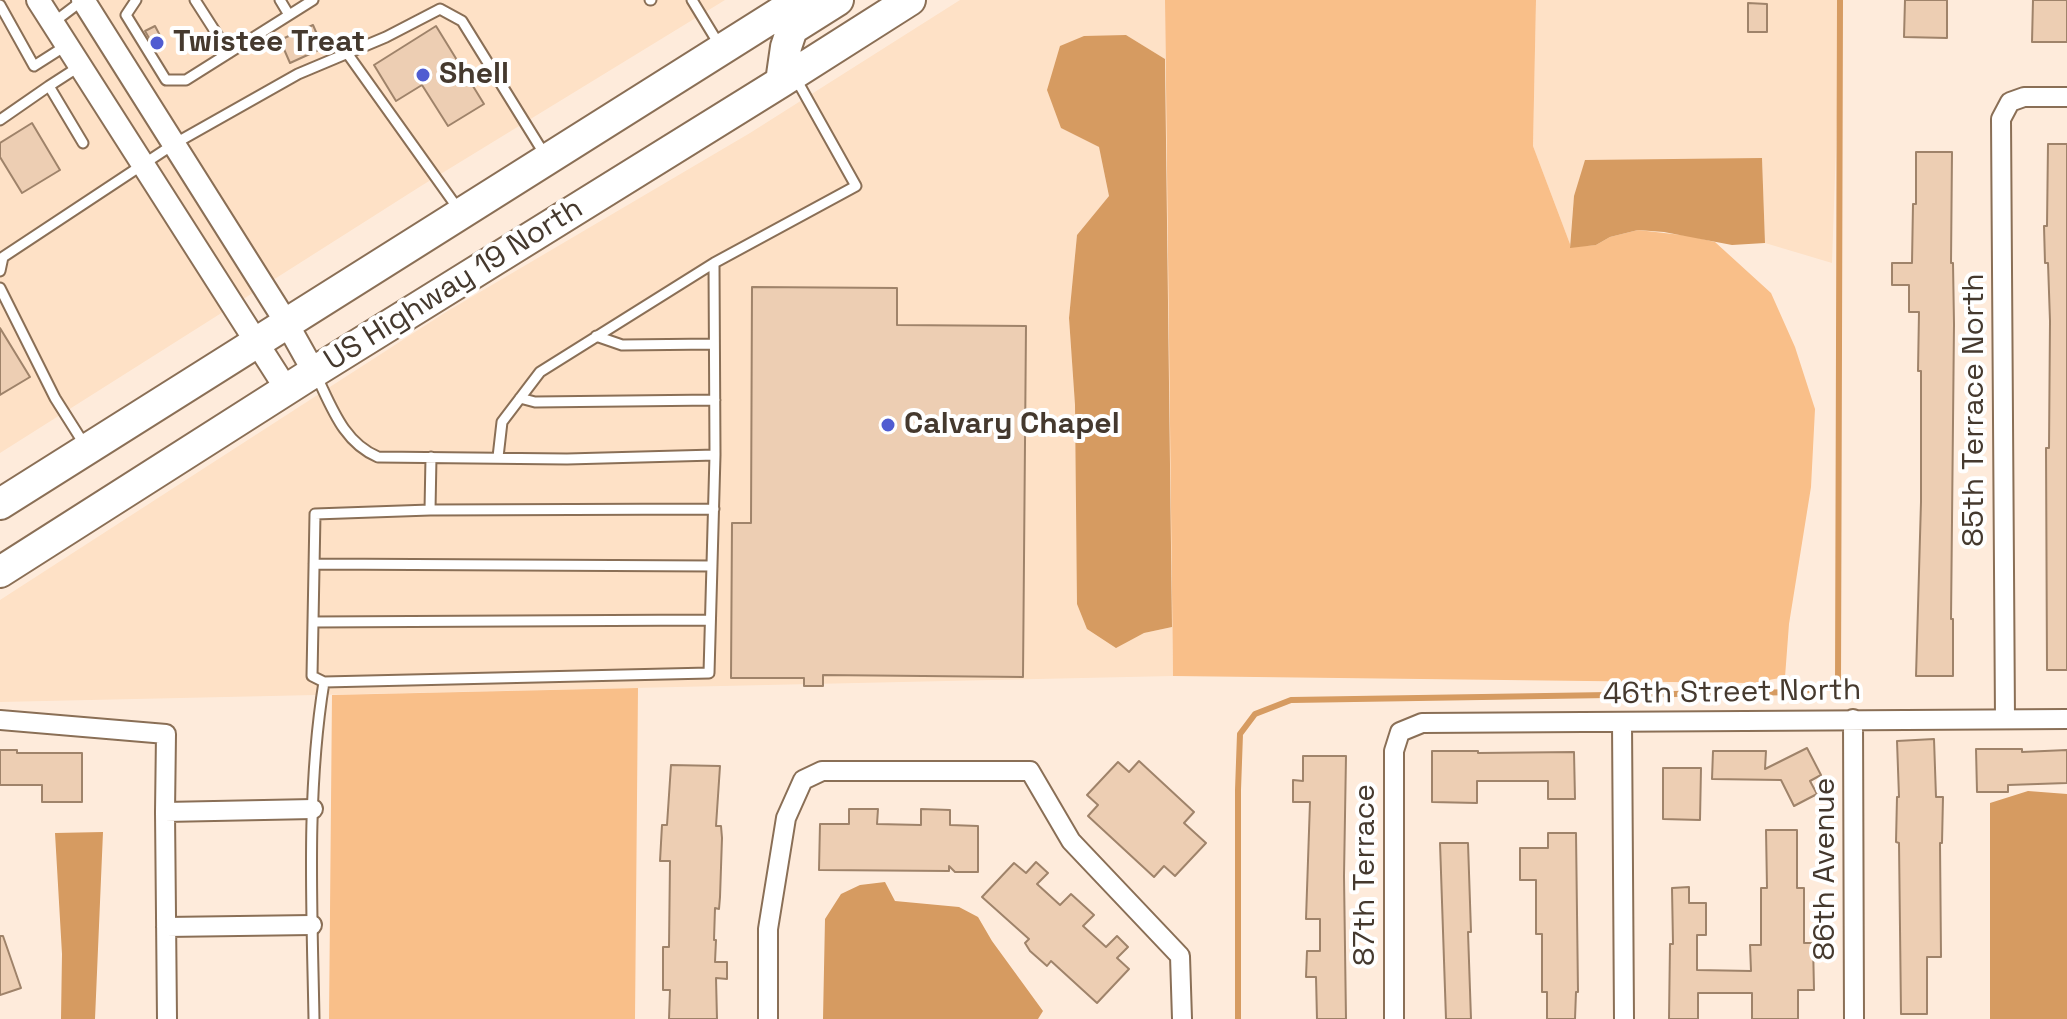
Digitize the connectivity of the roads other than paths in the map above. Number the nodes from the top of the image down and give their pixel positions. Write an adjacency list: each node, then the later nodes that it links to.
1 (38, 0): 13 (street)
2 (83, 0): 13 (lane); 24 (street)
3 (136, 0): 16 (lane)
4 (195, 0): 16 (lane)
5 (280, 0): 12 (lane)
6 (313, 0): 12 (lane)
7 (692, 0): 15 (lane)
8 (800, 0): 15 (highway, US Highway 19 North)
9 (838, 0): 19 (highway)
10 (910, 0): 19 (highway, US Highway 19 North)
11 (0, 5): 14 (lane)
12 (289, 15): 16 (lane)
13 (52, 23): 14 (street)
14 (67, 45): 18 (street)
15 (722, 49): 25 (highway, US Highway 19 North)
16 (229, 53)
17 (347, 53): 24 (lane); 25 (lane); 27 (lane)
18 (80, 66): 20 (lane); 26 (street)
19 (787, 78): 28 (lane); 35 (highway, US Highway 19 North)
20 (49, 86): 22 (lane); 23 (lane)
21 (2067, 97): 53 (street, 85th Terrace North)
22 (0, 120)
23 (83, 143)
24 (174, 144): 26 (lane); 31 (street)
25 (547, 158): 27 (highway, US Highway 19 North)
26 (143, 166): 29 (lane); 33 (street)
27 (461, 213): 31 (highway, US Highway 19 North)
28 (714, 263): 32 (lane); 34 (lane)
29 (0, 271)
30 (0, 288): 39 (lane)
31 (286, 322): 33 (highway, US Highway 19 North); 35 (street)
32 (596, 336): 34 (lane); 37 (lane)
33 (255, 342): 36 (street); 39 (highway, US Highway 19 North)
34 (714, 344): 38 (lane)
35 (314, 372): 36 (highway, US Highway 19 North); 41 (lane)
36 (287, 390): 48 (highway, US Highway 19 North)
37 (520, 398): 38 (lane); 42 (lane)
38 (715, 400): 40 (lane)
39 (87, 449): 43 (highway, US Highway 19 North)
40 (715, 455): 42 (lane); 44 (lane)
41 (431, 457): 42 (lane); 45 (lane)
42 (498, 457)
43 (0, 504)
44 (714, 509): 45 (lane); 47 (lane)
45 (430, 510): 46 (lane)
46 (314, 564): 47 (lane); 50 (lane)
47 (712, 566): 49 (lane)
48 (0, 572)
49 (710, 620): 50 (lane); 51 (lane)
50 (313, 622): 51 (lane)
51 (324, 682): 58 (lane)
52 (1853, 719): 53 (street, 46th Street North); 56 (street, 46th Street North); 68 (street, 86th Avenue)
53 (2005, 719): 54 (street, 46th Street North)
54 (2067, 719)
55 (0, 720): 59 (street)
56 (1622, 722): 57 (street, 46th Street North); 67 (street)
57 (1400, 732): 66 (street, 87th Terrace)
58 (313, 809): 59 (street); 60 (lane)
59 (165, 812): 61 (street)
60 (312, 925): 61 (street); 63 (lane)
61 (166, 927): 62 (street)
62 (167, 1019)
63 (314, 1019)
64 (768, 1019): 65 (street)
65 (1182, 1019)
66 (1394, 1019)
67 (1624, 1019)
68 (1854, 1019)

